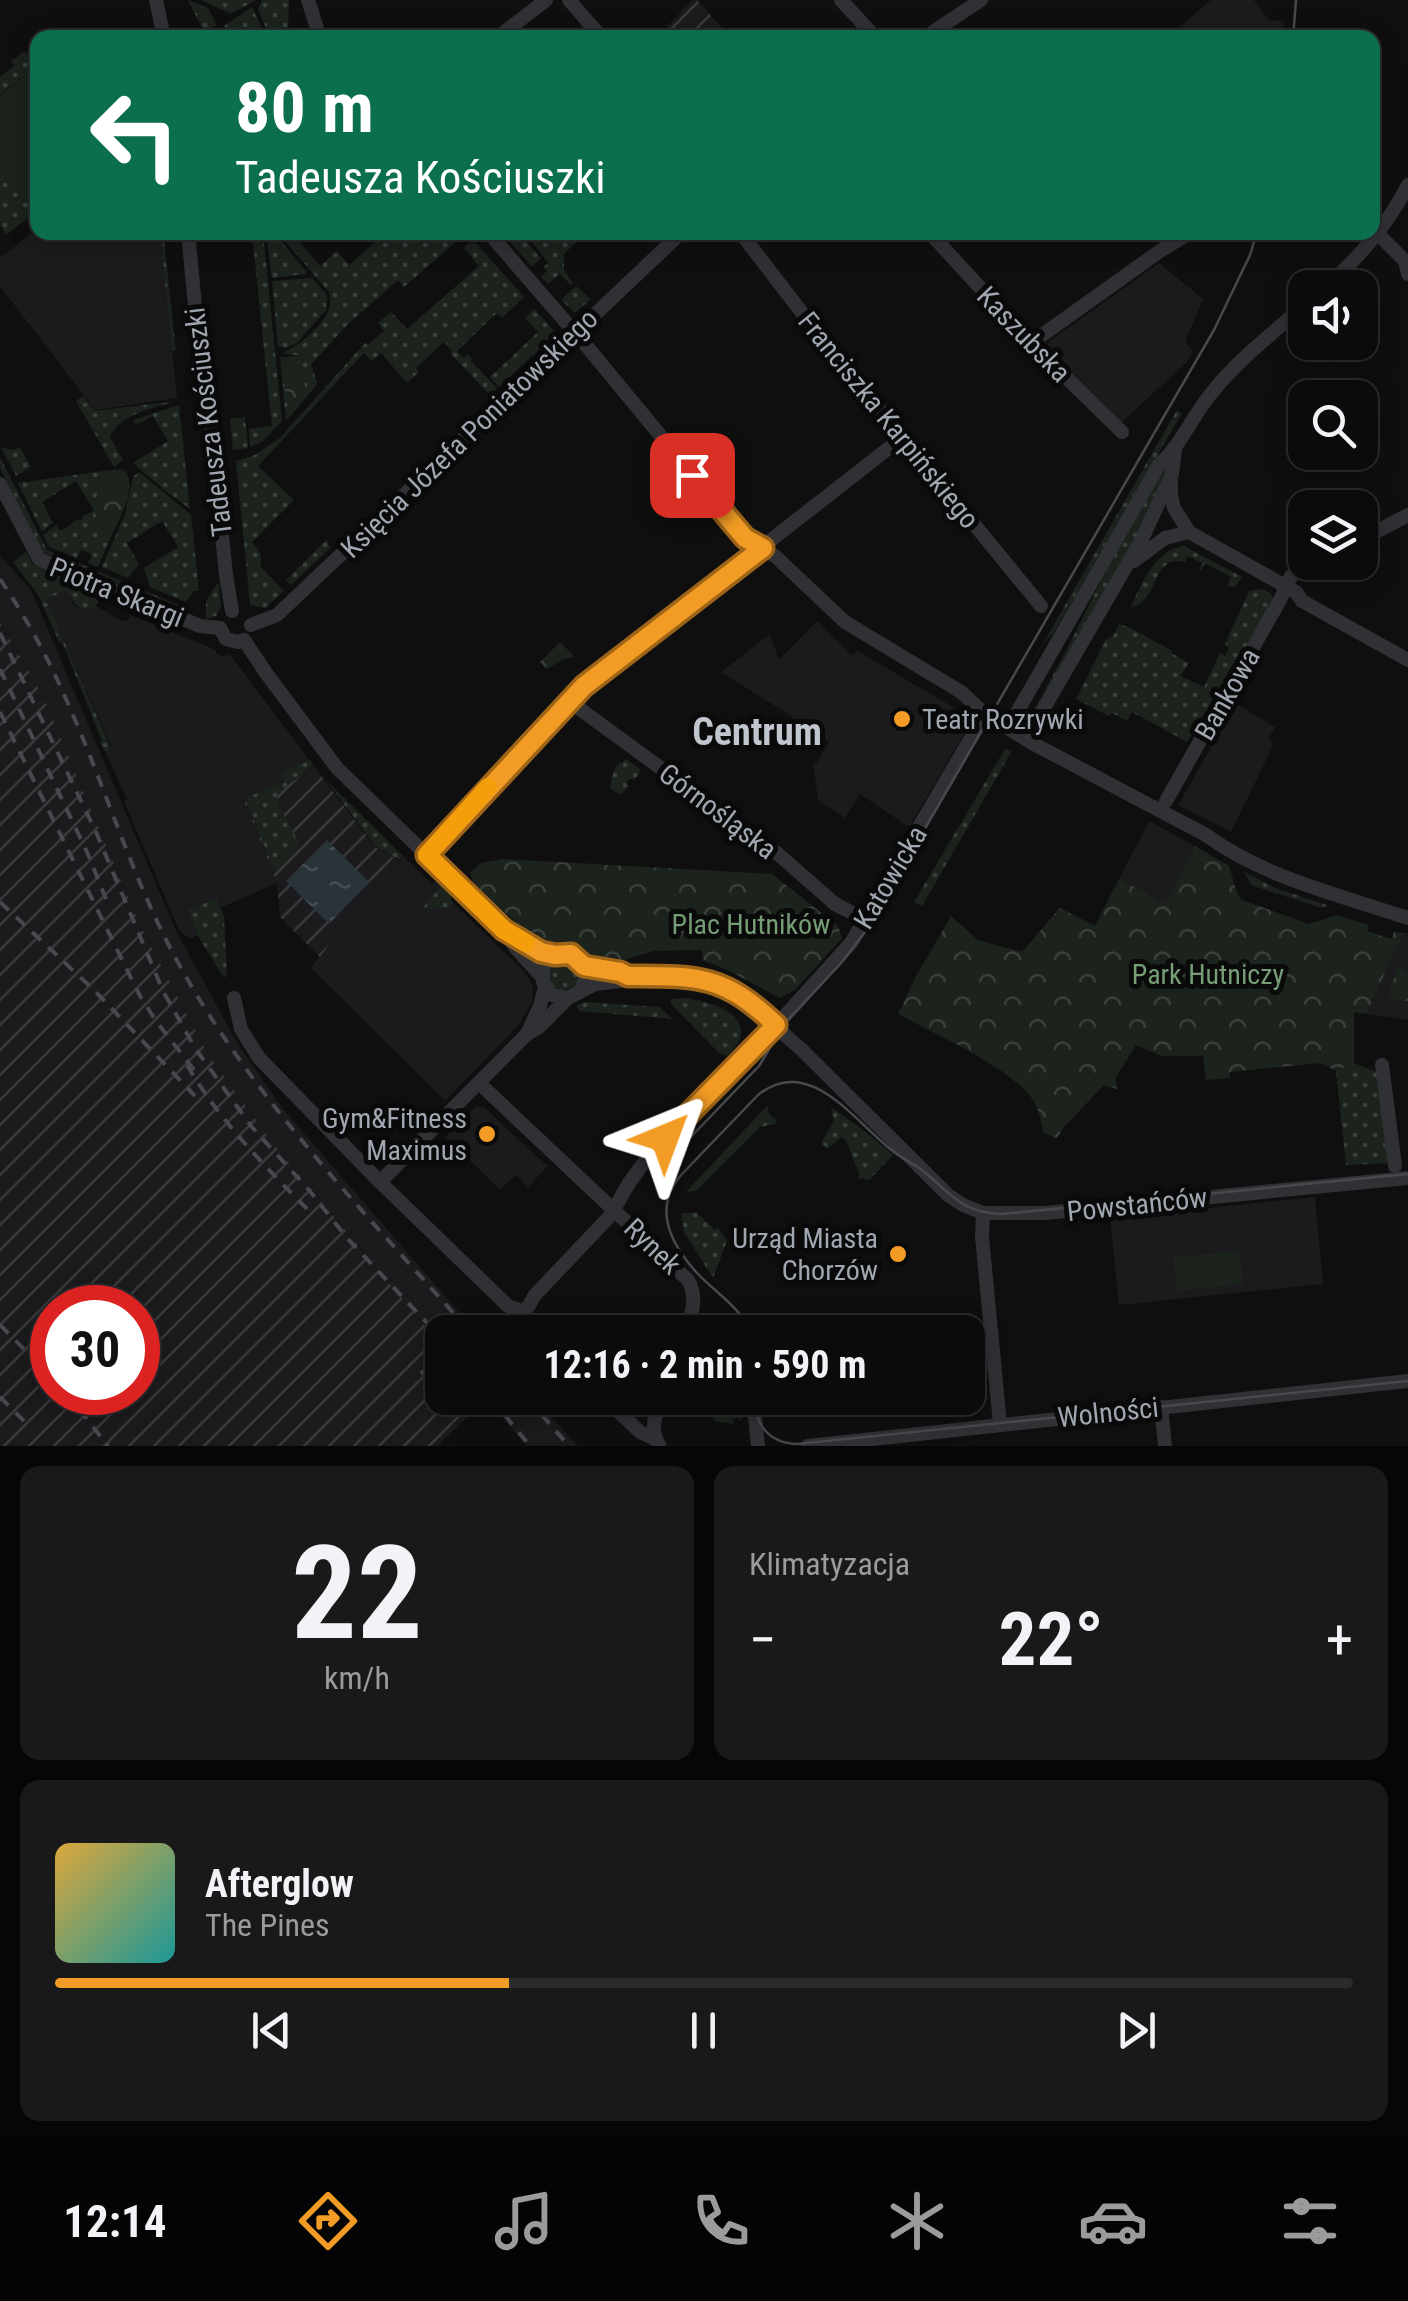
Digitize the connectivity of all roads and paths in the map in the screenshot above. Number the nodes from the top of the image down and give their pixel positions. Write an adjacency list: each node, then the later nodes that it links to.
1 (156, 0): 7 (street)
2 (546, 0): 9 (street)
3 (569, 0): 10 (street)
4 (841, 0): 11 (street)
5 (980, 0): 12 (street)
6 (313, 2): 8 (street)
7 (162, 30)
8 (318, 30)
9 (507, 30)
10 (595, 30)
11 (869, 30)
12 (936, 30)
13 (1408, 185): 14 (street)
14 (1380, 231)
15 (1380, 236): 24 (street)
16 (189, 240): 41 (street, Tadeusza Kościuszki)
17 (495, 240): 26 (street)
18 (674, 240): 26 (street, Księcia Józefa Poniatowskiego)
19 (746, 240): 29 (street, Franciszka Karpińskiego)
20 (936, 240): 27 (street, Kaszubska)
21 (1167, 240): 27 (street)
22 (1372, 240): 23 (street)
23 (1344, 270)
24 (1408, 274)
25 (1288, 320): 30 (street)
26 (576, 334): 36 (street); 42 (street, Księcia Józefa Poniatowskiego)
27 (1032, 343): 28 (street, Kaszubska)
28 (1122, 432)
29 (902, 437): 36 (street); 40 (street, Franciszka Karpińskiego)
30 (1175, 450): 31 (street); 48 (street)
31 (1172, 474): 35 (street); 37 (street)
32 (0, 484): 43 (street, Piotra Skargi)
33 (1408, 515): 34 (street)
34 (1378, 531)
35 (1190, 532): 37 (street); 39 (street)
36 (763, 548): 46 (street); 47 (street)
37 (1126, 568): 49 (street)
38 (1290, 580): 39 (street)
39 (1286, 586): 45 (street); 50 (street, Bankowa)
40 (1041, 606)
41 (232, 611): 42 (street); 43 (street)
42 (251, 625): 44 (street)
43 (220, 628): 44 (street)
44 (244, 640): 51 (street)
45 (1408, 660)
46 (569, 700): 51 (street); 53 (street, Górnośląska)
47 (986, 714): 48 (street); 53 (street, Katowicka)
48 (1008, 728): 49 (street)
49 (1026, 739): 52 (street)
50 (1166, 801)
51 (427, 855): 54 (street)
52 (1408, 918)
53 (866, 920): 61 (street, Katowicka)
54 (504, 930): 55 (street); 58 (street)
55 (555, 955): 56 (street); 58 (street)
56 (584, 966): 57 (street); 59 (street)
57 (628, 976): 59 (street); 61 (street)
58 (543, 982): 59 (street); 62 (street)
59 (574, 995): 62 (street)
60 (234, 998): 67 (street)
61 (776, 1025): 68 (street, Rynek); 69 (street)
62 (526, 1034): 64 (street)
63 (1382, 1064): 65 (street)
64 (479, 1083): 67 (street); 68 (street)
65 (1395, 1166)
66 (1408, 1178): 69 (street, Powstańców)
67 (380, 1182): 68 (street)
68 (614, 1209): 70 (street, Rynek)
69 (983, 1212): 76 (street)
70 (690, 1315)
71 (1408, 1381): 72 (street, Wolności)
72 (1162, 1406): 76 (street, Wolności); 81 (street)
73 (622, 1415): 78 (street)
74 (656, 1415): 78 (street)
75 (755, 1416): 79 (street)
76 (1000, 1424): 77 (street, Wolności)
77 (920, 1440): 80 (street, Wolności)
78 (657, 1442)
79 (758, 1446)
80 (808, 1446)
81 (1165, 1446)

